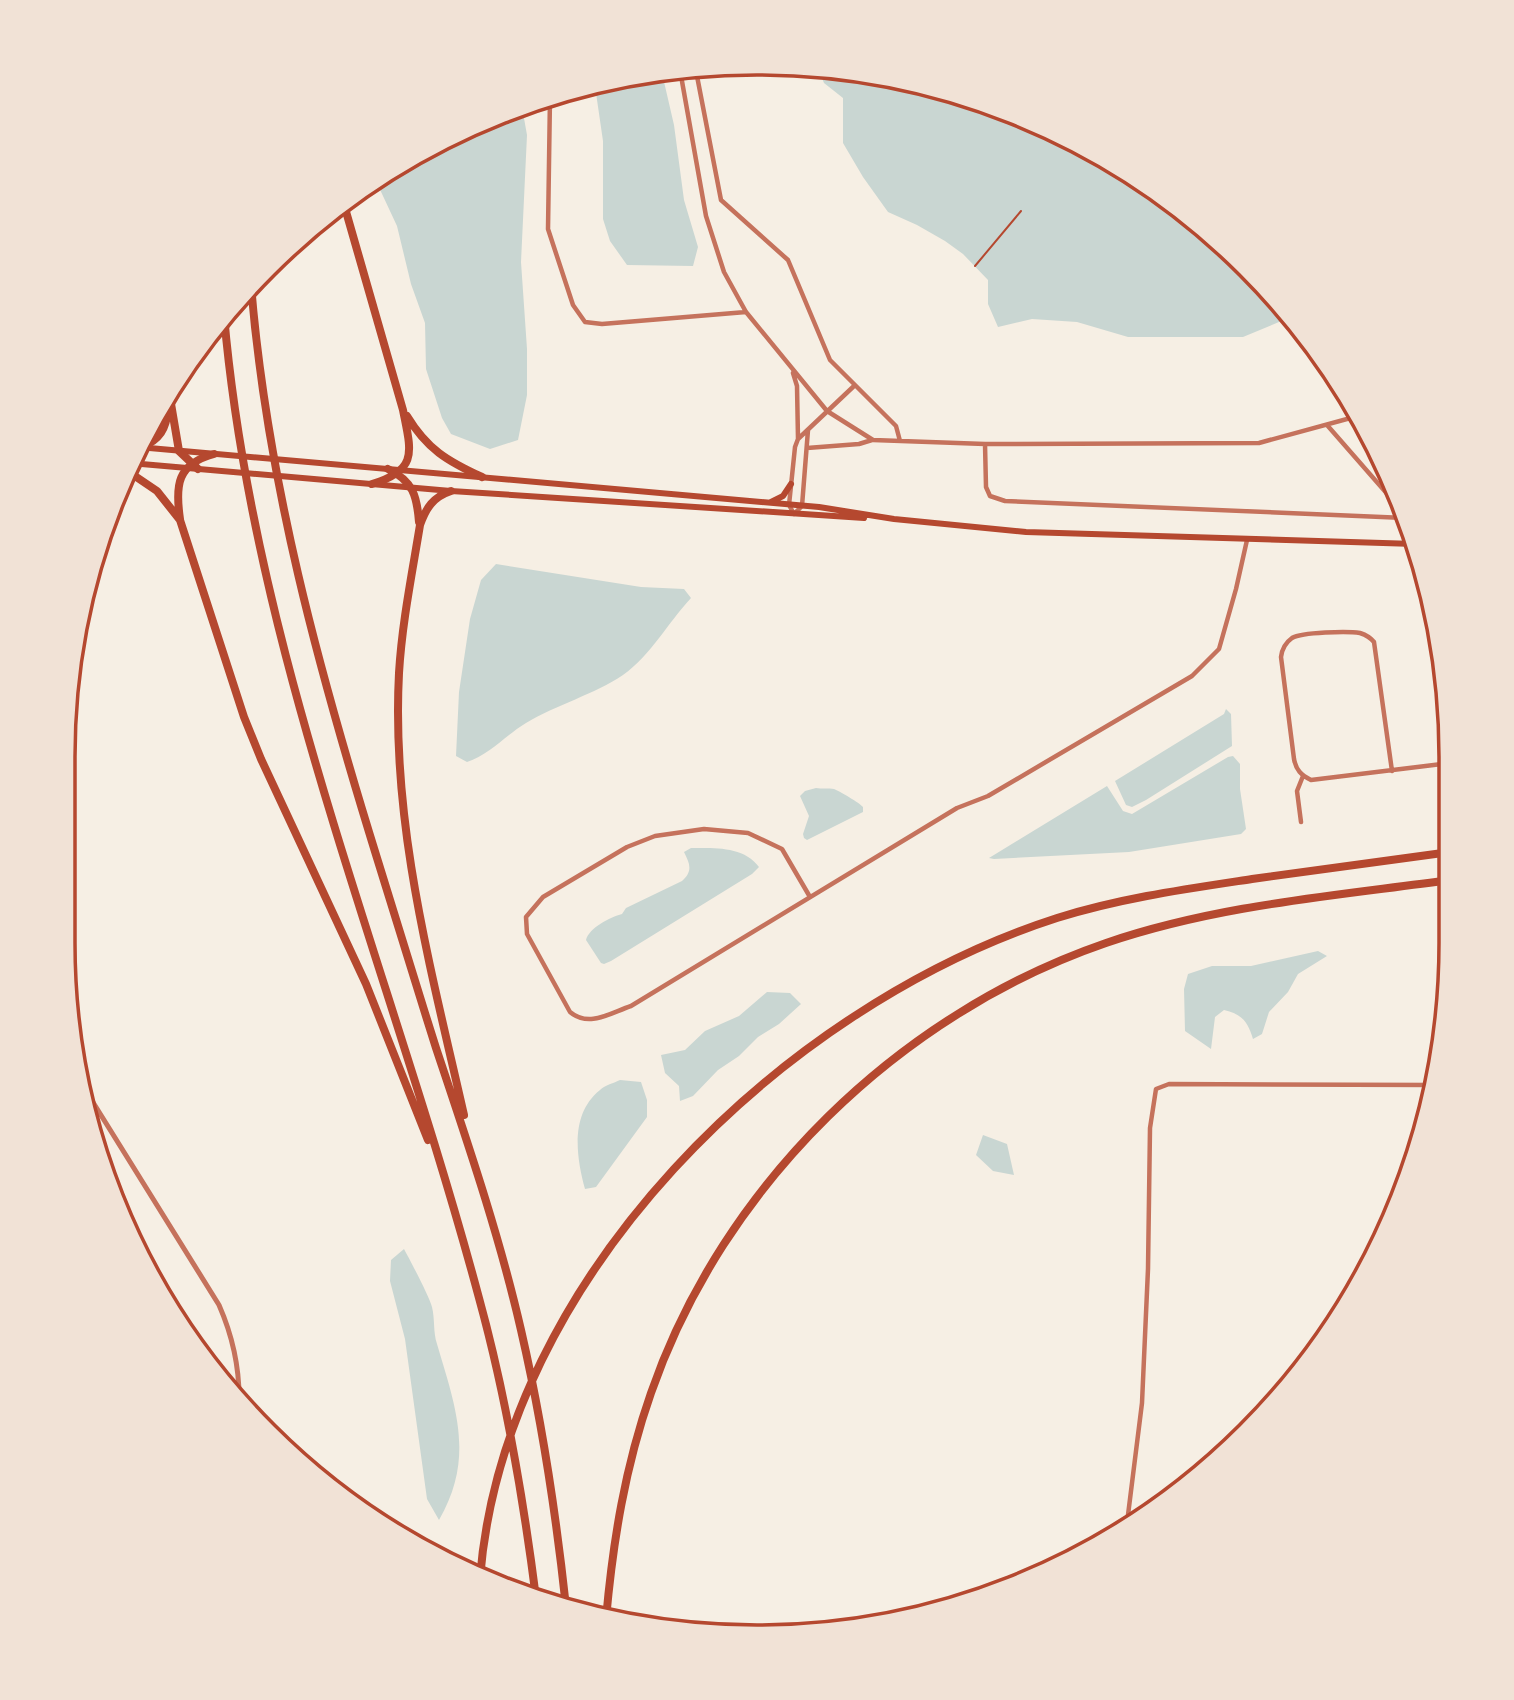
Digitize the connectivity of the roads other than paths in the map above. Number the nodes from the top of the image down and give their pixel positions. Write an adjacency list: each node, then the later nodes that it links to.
1 (698, 78): 9 (street)
2 (682, 80): 6 (street)
3 (550, 107): 6 (street)
4 (346, 213): 11 (highway)
5 (253, 298): 56 (highway)
6 (746, 312): 8 (street)
7 (226, 330): 57 (highway)
8 (792, 369): 12 (street); 17 (street)
9 (854, 386): 12 (street); 19 (street)
10 (172, 408): 24 (highway)
11 (403, 411): 29 (highway); 31 (highway)
12 (827, 411): 16 (street); 18 (street)
13 (1348, 419): 15 (street)
14 (165, 420): 20 (highway)
15 (1327, 425): 21 (street); 36 (street)
16 (808, 430): 17 (street); 23 (street)
17 (798, 439): 33 (street)
18 (873, 440): 19 (street); 23 (street)
19 (900, 440): 21 (street)
20 (154, 441)
21 (985, 444): 41 (street)
22 (150, 448): 24 (main road)
23 (807, 448): 39 (street)
24 (179, 450): 25 (main road); 27 (highway)
25 (214, 454): 27 (highway); 28 (main road)
26 (142, 464): 27 (main road)
27 (192, 467): 32 (main road); 43 (highway)
28 (388, 468): 29 (highway)
29 (399, 472): 31 (main road); 32 (highway); 34 (highway)
30 (136, 477): 43 (highway)
31 (482, 477): 37 (main road)
32 (372, 484): 34 (main road)
33 (791, 484): 37 (main road); 38 (street)
34 (411, 487): 35 (main road); 44 (highway)
35 (451, 491): 40 (main road); 44 (highway)
36 (1385, 491)
37 (769, 503): 38 (main road)
38 (789, 505): 39 (main road); 40 (street)
39 (802, 506): 40 (street); 42 (main road)
40 (794, 514): 42 (main road)
41 (1395, 518)
42 (894, 519): 45 (main road)
43 (180, 520): 57 (highway)
44 (420, 525): 56 (highway)
45 (1247, 540): 46 (main road); 53 (street)
46 (1405, 544)
47 (1439, 765): 48 (street)
48 (1392, 771): 49 (street); 49 (street)
49 (1303, 776): 50 (street)
50 (1301, 822)
51 (1439, 854): 60 (highway)
52 (1439, 882): 63 (highway)
53 (810, 897): 53 (street)
54 (1424, 1085): 59 (street)
55 (95, 1105): 58 (street)
56 (473, 1155): 62 (highway)
57 (447, 1186): 61 (highway)
58 (239, 1386)
59 (1128, 1515)
60 (482, 1566)
61 (535, 1588)
62 (565, 1597)
63 (607, 1608)

